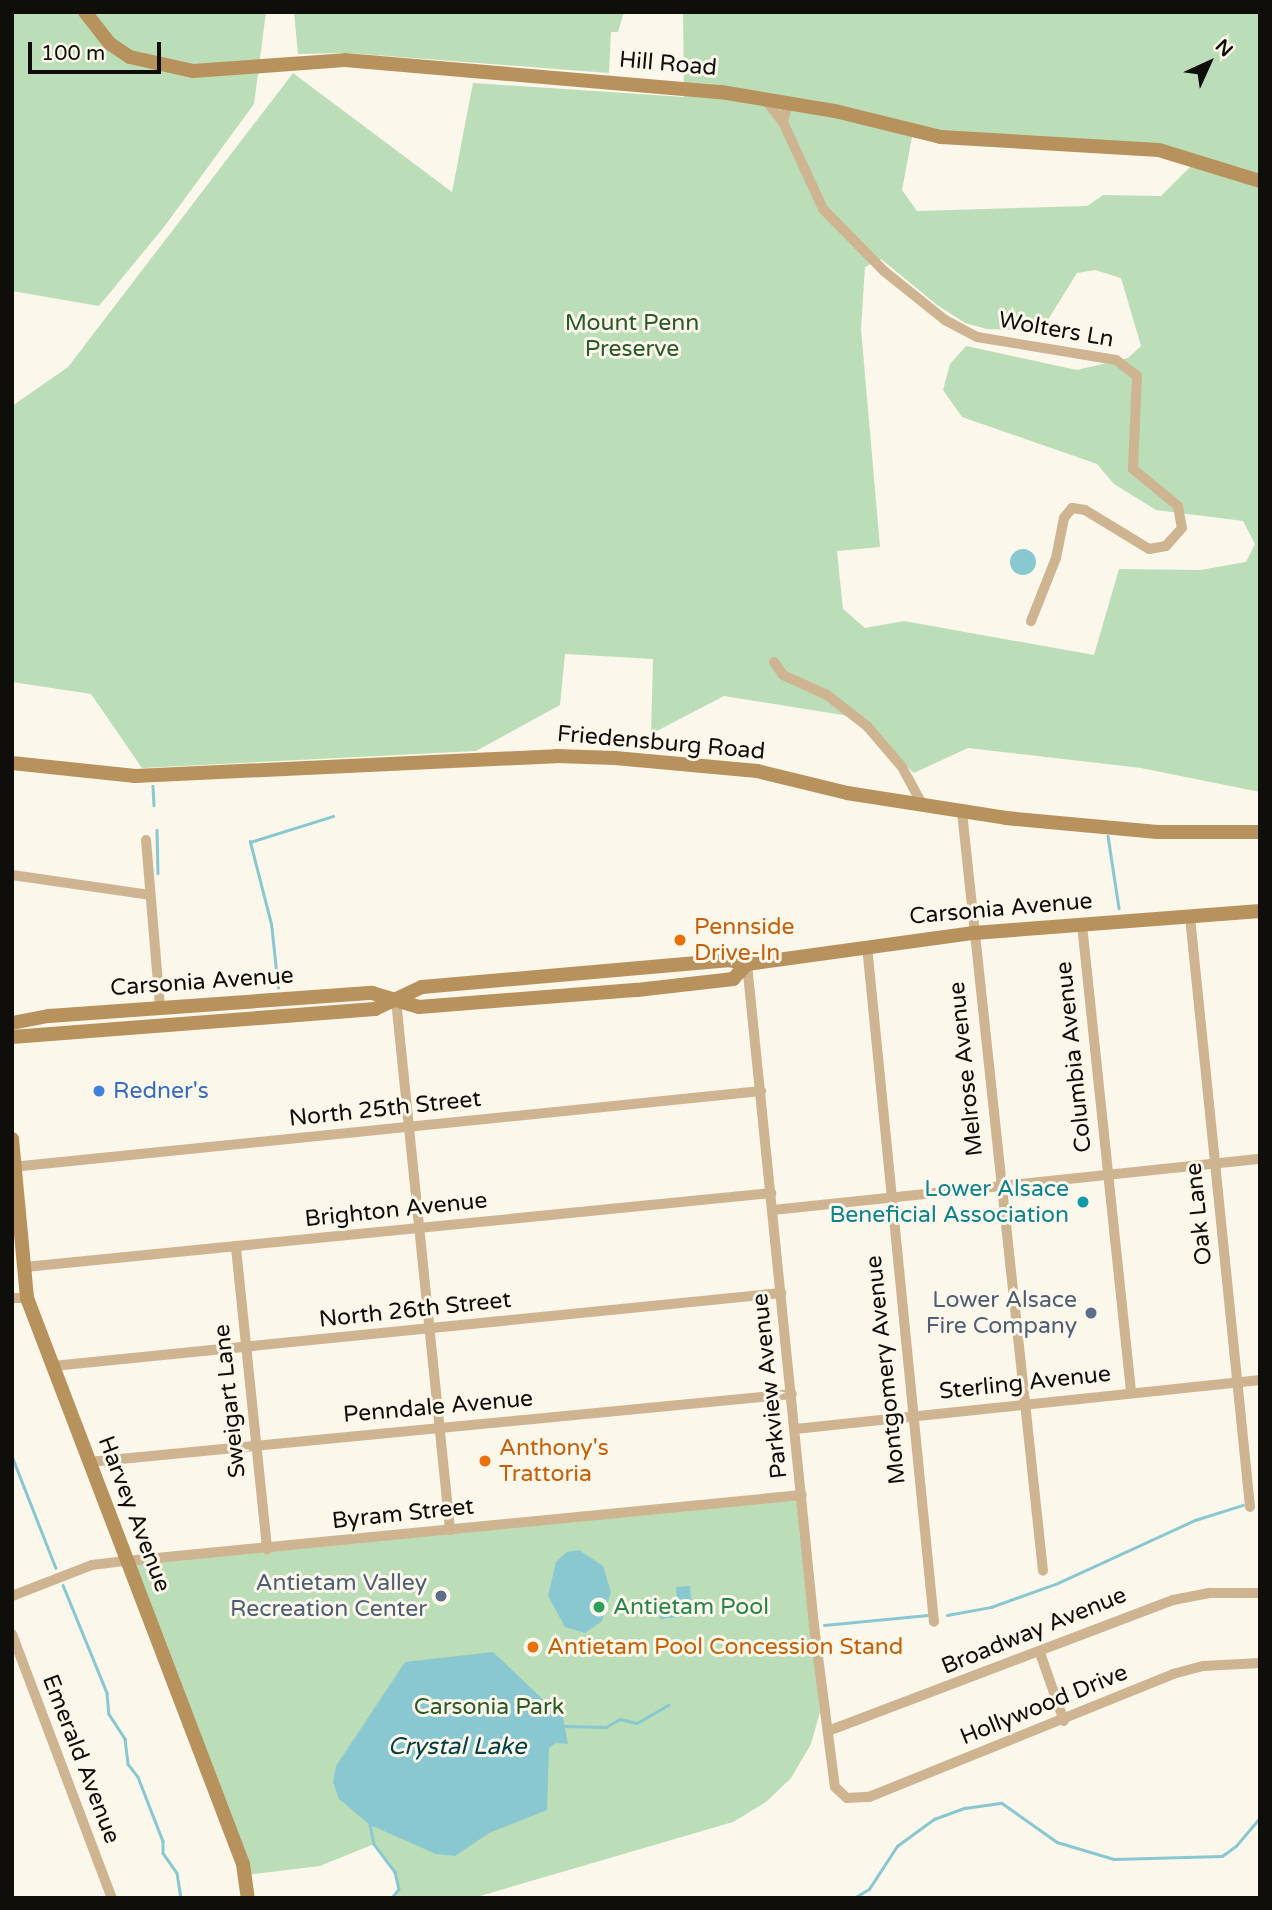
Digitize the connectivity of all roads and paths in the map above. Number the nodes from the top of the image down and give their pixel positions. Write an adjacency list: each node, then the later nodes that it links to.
1 (85, 12): 2 (street, Hill Road)
2 (764, 98): 3 (street, Hill Road); 4 (street)
3 (788, 103): 4 (street); 5 (street, Hill Road)
4 (783, 122): 6 (street, Wolters Ln)
5 (1260, 181)
6 (1031, 621)
7 (774, 662): 9 (street)
8 (12, 762): 9 (street, Friedensburg Road)
9 (923, 806): 10 (street, Friedensburg Road)
10 (962, 812): 11 (street, Friedensburg Road); 18 (street, Melrose Avenue)
11 (1260, 832)
12 (146, 840): 14 (street)
13 (12, 875): 14 (street)
14 (150, 895): 22 (street)
15 (1260, 911): 16 (street, Carsonia Avenue)
16 (1189, 917): 17 (street, Carsonia Avenue); 29 (street, Oak Lane)
17 (1082, 925): 18 (street, Carsonia Avenue); 31 (street, Columbia Avenue)
18 (974, 933): 19 (street, Carsonia Avenue); 32 (street, Melrose Avenue)
19 (867, 946): 20 (street, Carsonia Avenue); 34 (street, Montgomery Avenue)
20 (747, 964): 21 (street, Carsonia Avenue); 21 (street, Carsonia Avenue); 25 (street, Parkview Avenue)
21 (396, 1000): 22 (street, Carsonia Avenue); 24 (street, Carsonia Avenue); 26 (street)
22 (160, 1007): 23 (street, Carsonia Avenue)
23 (12, 1023)
24 (12, 1037)
25 (761, 1091): 26 (street, North 25th Street); 33 (street, Parkview Avenue)
26 (407, 1128): 30 (street, North 25th Street); 36 (street)
27 (12, 1139): 30 (street, Harvey Avenue)
28 (1260, 1159): 29 (street)
29 (1215, 1163): 31 (street); 45 (street, Oak Lane)
30 (14, 1167): 38 (street, Harvey Avenue)
31 (1108, 1175): 32 (street); 46 (street, Columbia Avenue)
32 (1000, 1186): 34 (street); 48 (street, Melrose Avenue)
33 (771, 1193): 35 (street, Parkview Avenue); 36 (street, Brighton Avenue)
34 (889, 1198): 35 (street); 49 (street, Montgomery Avenue)
35 (773, 1210): 39 (street, Parkview Avenue)
36 (418, 1229): 37 (street, Brighton Avenue); 41 (street)
37 (236, 1248): 38 (street, Brighton Avenue); 42 (street, Sweigart Lane)
38 (24, 1267): 40 (street, Harvey Avenue)
39 (781, 1293): 41 (street, North 26th Street); 47 (street, Parkview Avenue)
40 (20, 1298): 43 (street, Harvey Avenue)
41 (429, 1329): 42 (street, North 26th Street); 50 (street)
42 (246, 1348): 43 (street, North 26th Street); 52 (street, Sweigart Lane)
43 (53, 1366): 53 (street, Harvey Avenue)
44 (1260, 1380): 45 (street, Sterling Avenue)
45 (1237, 1382): 46 (street, Sterling Avenue); 55 (street, Oak Lane)
46 (1132, 1392): 48 (street, Sterling Avenue)
47 (792, 1394): 50 (street, Penndale Avenue); 51 (street, Parkview Avenue)
48 (1023, 1406): 49 (street, Sterling Avenue); 59 (street, Melrose Avenue)
49 (911, 1417): 51 (street, Sterling Avenue); 62 (street, Montgomery Avenue)
50 (439, 1429): 52 (street, Penndale Avenue); 56 (street)
51 (796, 1429): 54 (street, Parkview Avenue)
52 (256, 1445): 53 (street, Penndale Avenue); 57 (street, Sweigart Lane)
53 (89, 1462): 58 (street, Harvey Avenue)
54 (803, 1495): 56 (street, Byram Street); 67 (street, Parkview Avenue)
55 (1250, 1507)
56 (450, 1530): 57 (street, Byram Street)
57 (267, 1549): 58 (street, Byram Street)
58 (126, 1561): 61 (street, Byram Street); 70 (street, Harvey Avenue)
59 (1043, 1571)
60 (1260, 1593): 64 (street, Broadway Avenue)
61 (12, 1596)
62 (934, 1622)
63 (12, 1634): 69 (street, Emerald Avenue)
64 (1040, 1653): 66 (street); 67 (street, Broadway Avenue)
65 (1260, 1663): 66 (street, Hollywood Drive)
66 (1064, 1721): 68 (street, Hollywood Drive)
67 (828, 1731): 68 (street, Parkview Avenue)
68 (847, 1798)
69 (112, 1898)
70 (248, 1898)

